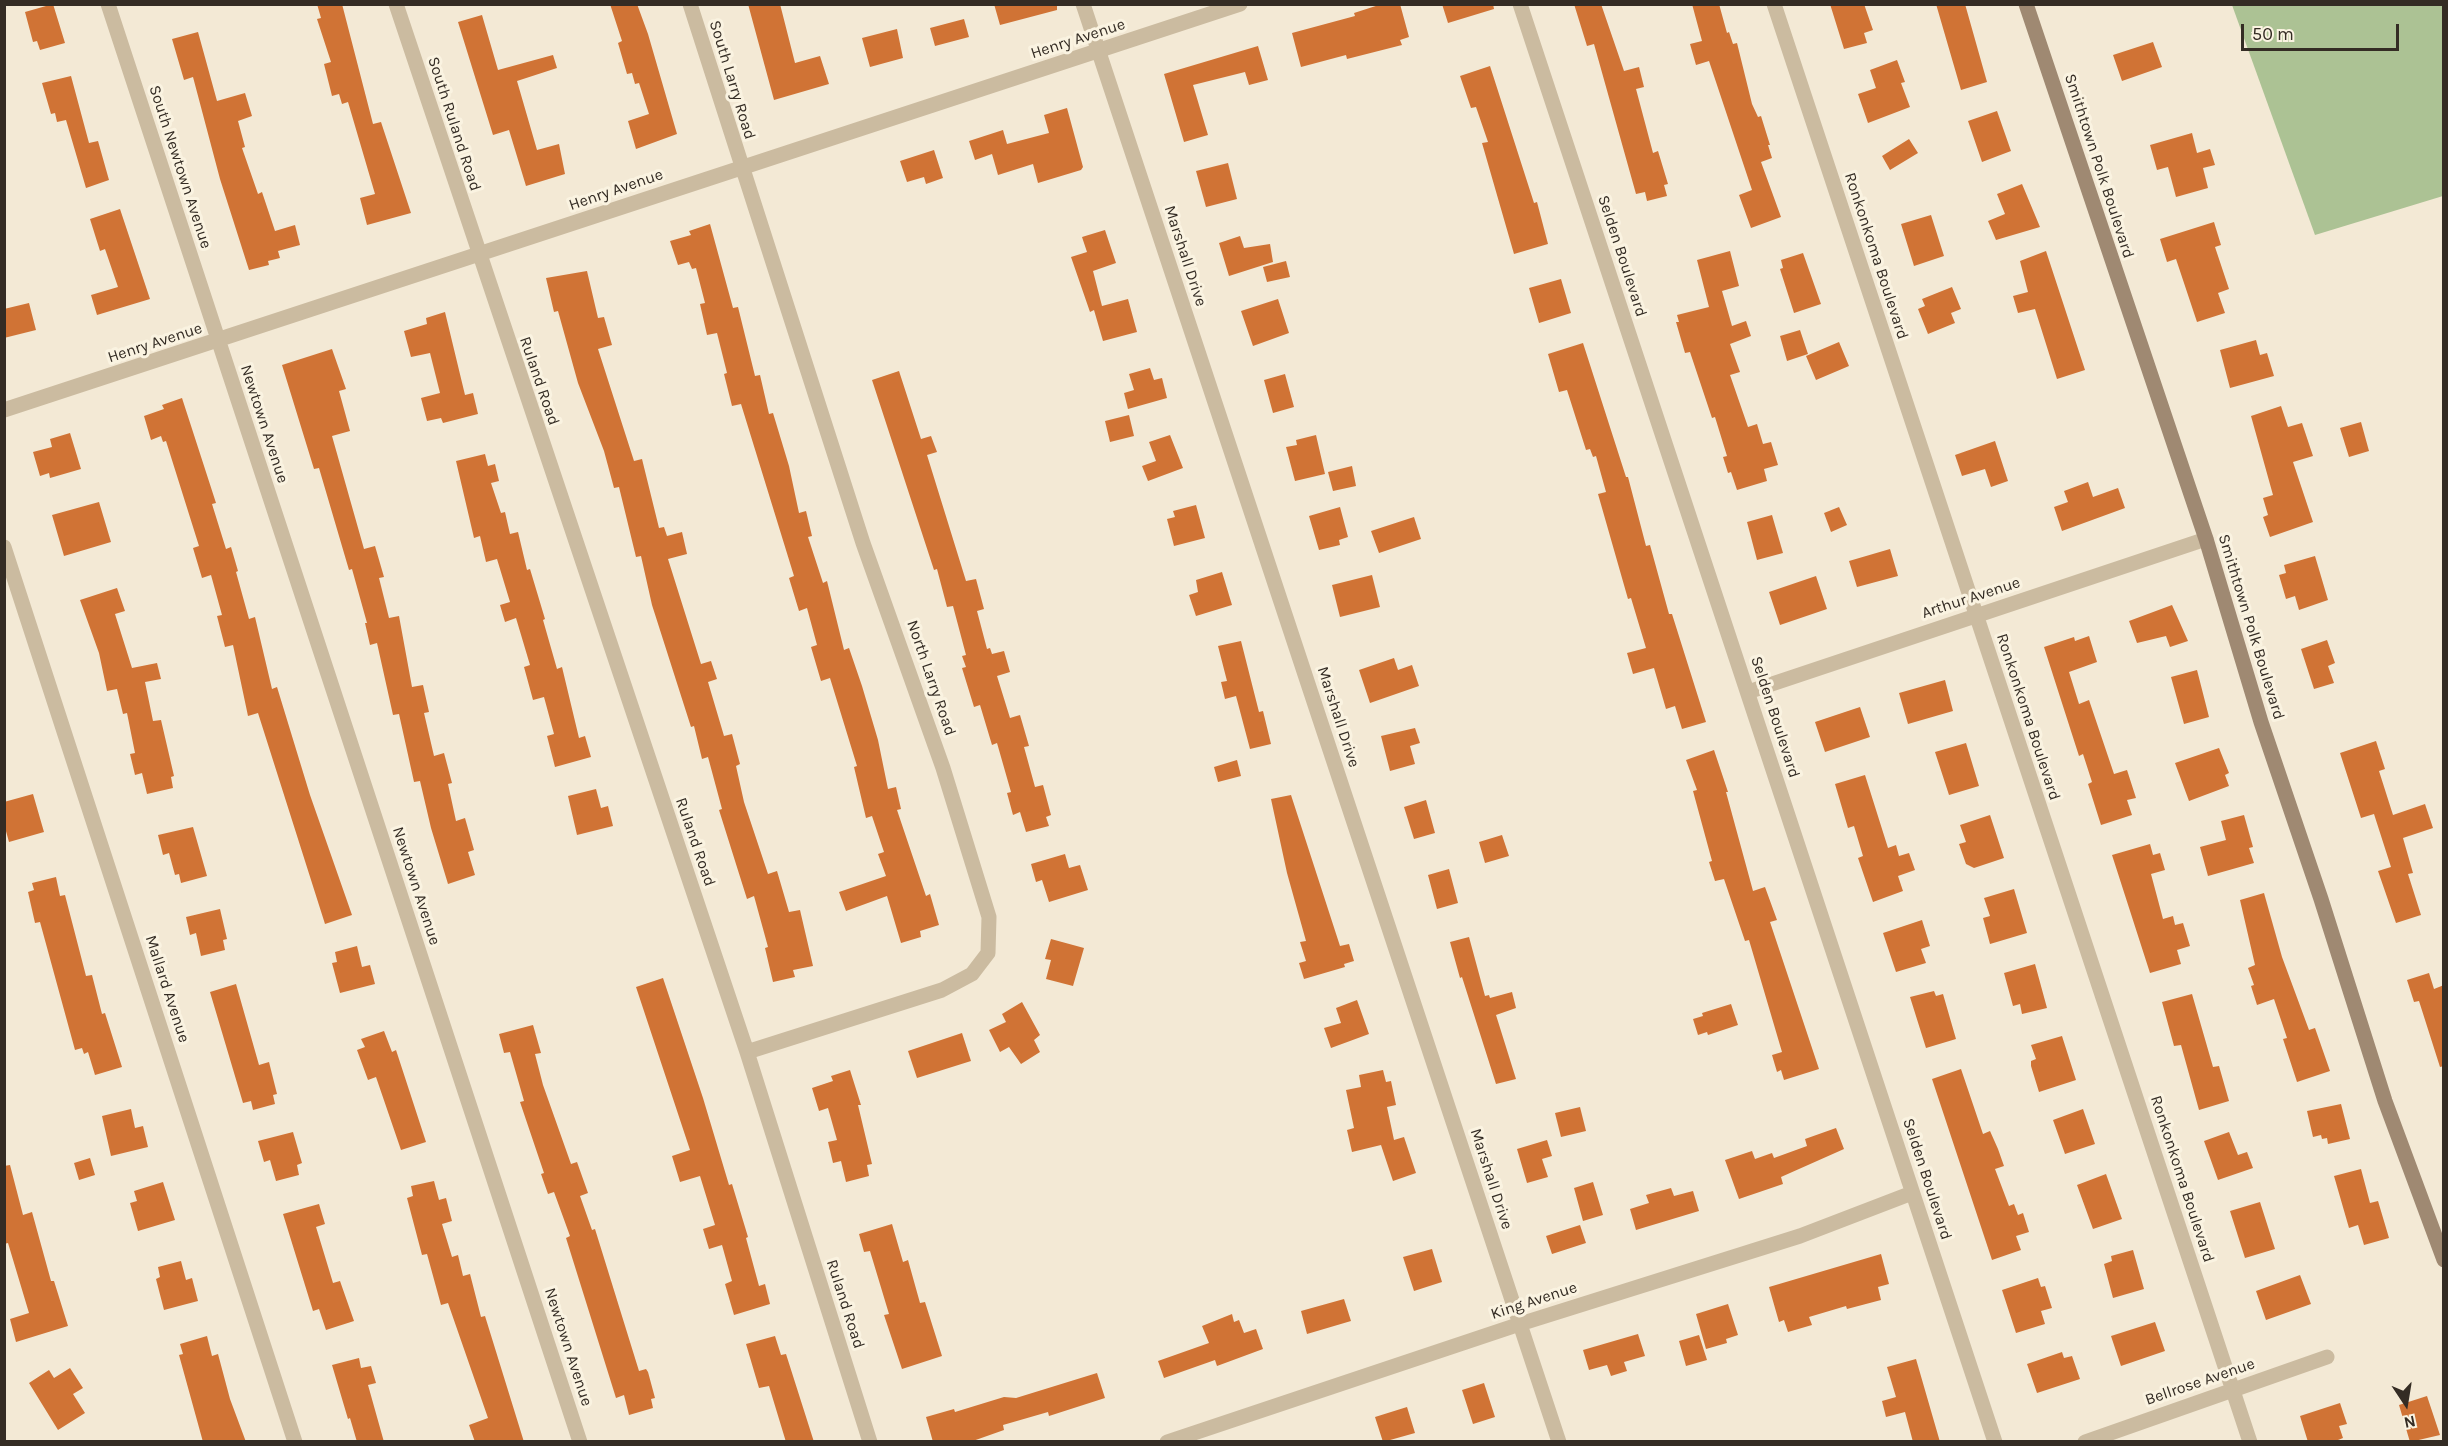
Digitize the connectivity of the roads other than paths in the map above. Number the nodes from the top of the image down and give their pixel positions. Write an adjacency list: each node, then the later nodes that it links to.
1 (108, 4): 12 (street, South Newtown Avenue)
2 (396, 4): 11 (street, South Ruland Road)
3 (690, 4): 10 (street, South Larry Road)
4 (1083, 4): 9 (street, Marshall Drive)
5 (1240, 4): 9 (street, Henry Avenue)
6 (1520, 4): 17 (street, Selden Boulevard)
7 (1773, 4): 16 (street, Ronkonkoma Boulevard)
8 (2026, 4): 14 (street, Smithtown Polk Boulevard)
9 (1098, 51): 10 (street, Henry Avenue); 21 (street, Marshall Drive)
10 (740, 166): 11 (street, Henry Avenue); 18 (street, North Larry Road)
11 (478, 255): 12 (street, Henry Avenue); 18 (street, Ruland Road)
12 (218, 341): 13 (street, Henry Avenue); 25 (street, Newtown Avenue)
13 (4, 410)
14 (2206, 539): 16 (street, Arthur Avenue); 20 (street, Smithtown Polk Boulevard)
15 (4, 547): 24 (street, Mallard Avenue)
16 (1975, 615): 17 (street, Arthur Avenue); 23 (street, Ronkonkoma Boulevard)
17 (1748, 692): 19 (street, Selden Boulevard)
18 (747, 1052): 26 (street, Ruland Road)
19 (1912, 1192): 21 (street, King Avenue); 29 (street, Selden Boulevard)
20 (2444, 1260)
21 (1520, 1324): 27 (street, King Avenue); 28 (street, Marshall Drive)
22 (2327, 1357): 23 (street, Bellrose Avenue)
23 (2233, 1389): 30 (street, Bellrose Avenue); 31 (street, Ronkonkoma Boulevard)
24 (295, 1442)
25 (580, 1442)
26 (870, 1442)
27 (1167, 1442)
28 (1559, 1442)
29 (1995, 1442)
30 (2085, 1442)
31 (2250, 1442)

